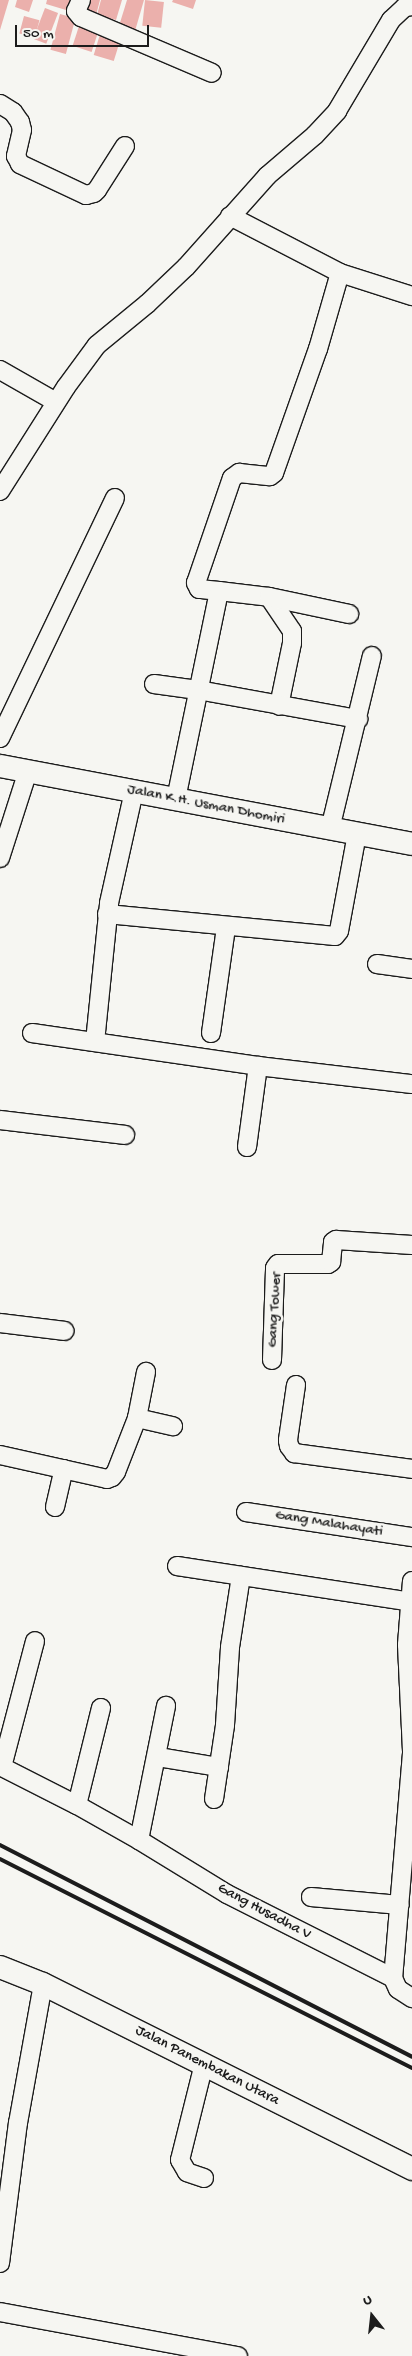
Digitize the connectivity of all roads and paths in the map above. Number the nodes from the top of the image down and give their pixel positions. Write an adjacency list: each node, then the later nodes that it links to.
1 (81, 0): 3 (street)
2 (412, 6): 6 (street)
3 (212, 73)
4 (0, 104): 5 (street)
5 (125, 146)
6 (230, 216): 7 (street); 10 (street)
7 (340, 273): 8 (street); 13 (street)
8 (412, 296)
9 (0, 370): 10 (street)
10 (56, 402): 11 (street)
11 (0, 491)
12 (115, 498): 21 (street)
13 (219, 590): 14 (street); 18 (street)
14 (269, 597): 15 (street); 19 (street)
15 (349, 614)
16 (372, 656): 20 (street)
17 (154, 684): 18 (street)
18 (198, 690): 19 (street); 25 (street)
19 (279, 706): 20 (street)
20 (358, 719): 26 (street)
21 (0, 738)
22 (0, 766): 23 (main road, Jalan K.H. Usman Dhomiri)
23 (28, 771): 24 (main road, Jalan K.H. Usman Dhomiri); 29 (street)
24 (134, 791): 25 (main road, Jalan K.H. Usman Dhomiri); 30 (street)
25 (176, 799): 26 (main road, Jalan K.H. Usman Dhomiri)
26 (330, 829): 27 (main road, Jalan K.H. Usman Dhomiri)
27 (357, 834): 28 (main road, Jalan K.H. Usman Dhomiri); 31 (street)
28 (412, 844)
29 (0, 858)
30 (107, 914): 31 (street); 36 (street)
31 (226, 927): 35 (street)
32 (377, 964): 33 (street)
33 (412, 969)
34 (32, 1033): 36 (street)
35 (211, 1033)
36 (95, 1042): 37 (street)
37 (258, 1066): 38 (street); 41 (street)
38 (412, 1084)
39 (0, 1120): 40 (street)
40 (125, 1135)
41 (248, 1147)
42 (412, 1245): 45 (street, Gang Tower)
43 (0, 1323): 44 (street)
44 (65, 1331)
45 (272, 1360)
46 (146, 1372): 48 (street)
47 (296, 1385): 52 (street)
48 (137, 1418): 49 (street); 51 (street)
49 (173, 1426)
50 (0, 1455): 51 (street)
51 (64, 1469): 53 (street)
52 (412, 1469)
53 (55, 1507)
54 (246, 1512): 55 (street, Gang Malahayati)
55 (412, 1537)
56 (177, 1566): 57 (street)
57 (241, 1576): 59 (street); 66 (street)
58 (412, 1581): 59 (street)
59 (411, 1602): 61 (street)
60 (34, 1641): 65 (street)
61 (410, 1673): 71 (street)
62 (166, 1706): 64 (street)
63 (101, 1708): 68 (street)
64 (158, 1756): 66 (street); 69 (street)
65 (1, 1766): 68 (street, Gang Husadha V)
66 (219, 1767): 67 (street)
67 (214, 1798)
68 (77, 1805): 69 (street, Gang Husadha V)
69 (139, 1840): 73 (street, Gang Husadha V)
70 (311, 1897): 71 (street)
71 (400, 1905): 73 (street)
72 (0, 1967): 74 (main road, Jalan Panembakan Utara)
73 (393, 1978): 75 (street)
74 (43, 1984): 76 (main road, Jalan Panembakan Utara); 79 (street)
75 (412, 1998)
76 (204, 2064): 77 (main road, Jalan Panembakan Utara); 78 (street)
77 (412, 2169)
78 (204, 2178)
79 (0, 2263)
80 (0, 2312): 81 (street)
81 (238, 2356)

